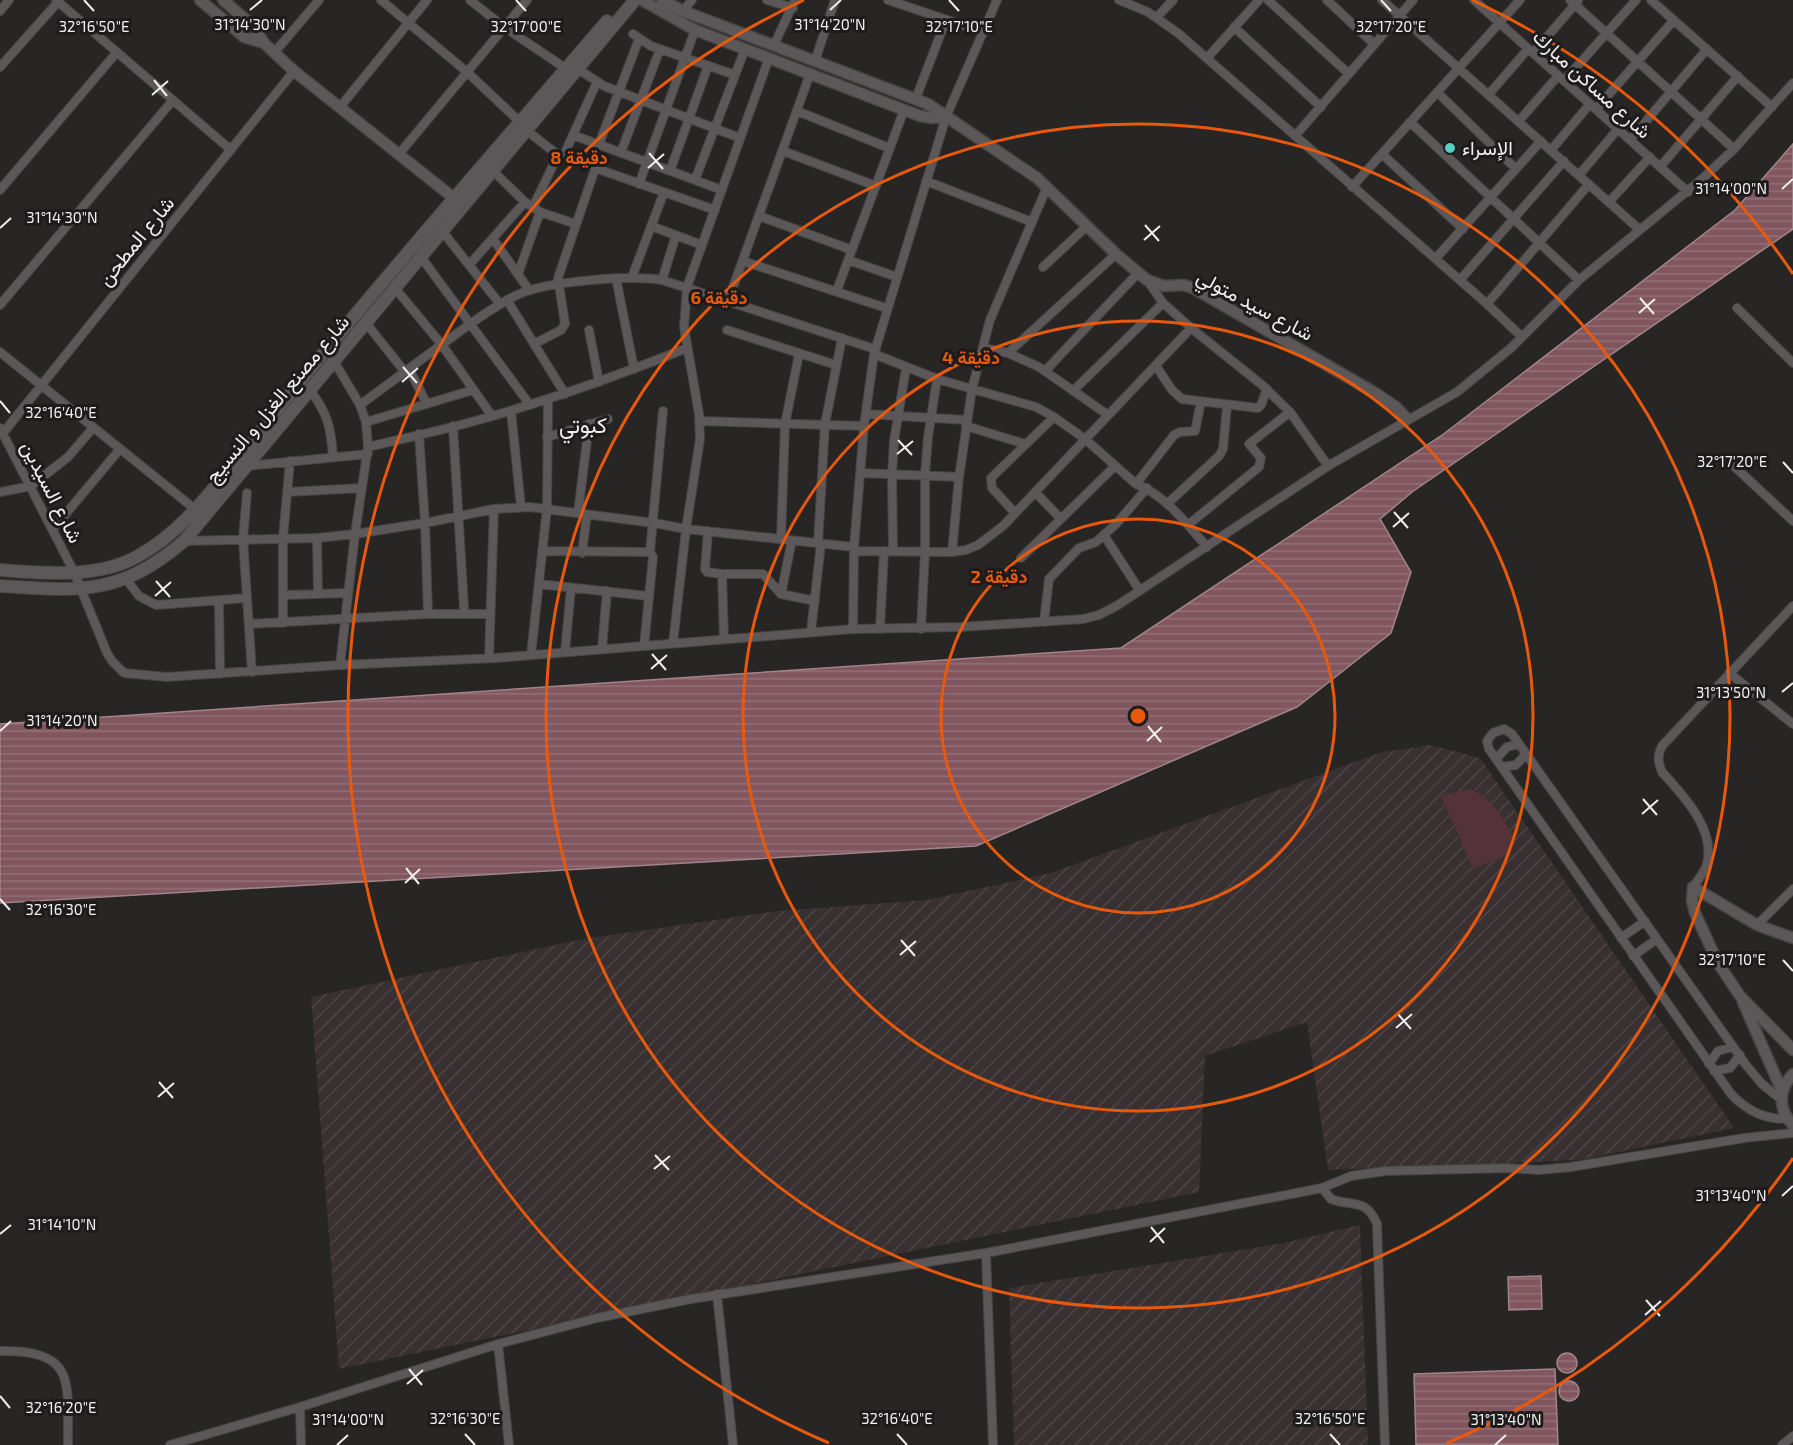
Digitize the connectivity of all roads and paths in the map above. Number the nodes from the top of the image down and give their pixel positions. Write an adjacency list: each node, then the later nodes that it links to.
1 (9, 0): 35 (street)
2 (200, 0): 48 (street)
3 (223, 0): 48 (street)
4 (319, 0): 56 (street)
5 (381, 0): 41 (street)
6 (427, 0): 41 (street)
7 (470, 0): 43 (street)
8 (527, 0): 43 (street)
9 (625, 0): 65 (main road)
10 (635, 0): 65 (main road)
11 (642, 0): 45 (street)
12 (662, 0): 36 (street)
13 (692, 0): 36 (street)
14 (767, 0): 33 (street)
15 (835, 0): 60 (street)
16 (888, 0): 39 (street)
17 (997, 0): 46 (street)
18 (1119, 0): 32 (street)
19 (1173, 0): 38 (street)
20 (1258, 0): 44 (street)
21 (1268, 0): 69 (street)
22 (1327, 0): 49 (street)
23 (1382, 0): 37 (street)
24 (1413, 0): 37 (street)
25 (1474, 0): 42 (street, شارع مساكن مبارك)
26 (1520, 0): 42 (street)
27 (1636, 0): 47 (street)
28 (1651, 0): 34 (street)
29 (1668, 0): 34 (street)
30 (57, 1): 55 (street); 63 (street)
31 (1575, 1): 47 (street); 54 (street)
32 (1129, 2): 38 (street)
33 (794, 4): 50 (street)
34 (1660, 8): 40 (street)
35 (0, 11)
36 (683, 11): 50 (street)
37 (1399, 16): 49 (street); 64 (street)
38 (1157, 17): 57 (street)
39 (946, 20): 46 (street); 79 (street)
40 (1674, 20): 53 (street); 61 (street)
41 (408, 23): 67 (street); 83 (street)
42 (1499, 23): 54 (street, شارع مساكن مبارك); 64 (street)
43 (504, 27): 65 (street); 67 (street)
44 (1234, 27): 57 (street); 84 (street)
45 (694, 30): 52 (street); 58 (street)
46 (983, 32): 89 (street)
47 (1606, 32): 61 (street); 72 (street)
48 (264, 43): 56 (street)
49 (1374, 44): 69 (street)
50 (774, 45): 60 (street)
51 (660, 49): 58 (street); 76 (street); 81 (street)
52 (745, 49): 59 (street); 70 (street)
53 (1707, 49): 71 (street); 75 (street)
54 (1531, 51): 72 (street, شارع مساكن مبارك); 78 (street)
55 (117, 52): 80 (street); 128 (street)
56 (274, 52): 66 (street)
57 (1208, 57): 98 (street)
58 (685, 58): 62 (street); 86 (street)
59 (769, 58): 68 (street); 99 (street)
60 (815, 60): 79 (street)
61 (1638, 61): 75 (street); 82 (street)
62 (708, 66): 70 (street); 90 (street)
63 (0, 67)
64 (1459, 68): 77 (street); 78 (street)
65 (573, 70): 73 (street); 94 (main road)
66 (294, 71): 83 (street); 105 (street, شارع المطحن)
67 (467, 72): 94 (street); 109 (street)
68 (810, 74): 87 (street); 88 (street)
69 (1349, 74): 84 (street)
70 (735, 75): 95 (street)
71 (1738, 76): 85 (street); 91 (street)
72 (1561, 78): 82 (street, شارع مساكن مبارك); 92 (street)
73 (597, 82): 76 (street); 97 (street)
74 (1793, 83): 85 (street, شارع السيدين)
75 (1671, 91): 91 (street); 100 (street)
76 (619, 92): 81 (street); 102 (street)
77 (1437, 92): 93 (street); 117 (street)
78 (1489, 94): 92 (street)
79 (916, 98): 89 (street)
80 (173, 100): 105 (street); 176 (street)
81 (641, 100): 86 (street); 108 (street)
82 (1593, 106): 96 (street, شارع مساكن مبارك); 106 (street)
83 (340, 107): 109 (street)
84 (1321, 107): 98 (street)
85 (1772, 107): 104 (street, شارع السيدين)
86 (665, 110): 90 (street); 114 (street)
87 (904, 110): 89 (street); 103 (street)
88 (797, 111): 103 (street); 107 (street)
89 (946, 117): 122 (street); 126 (street)
90 (689, 119): 95 (street); 119 (street)
91 (1702, 119): 104 (street); 115 (street)
92 (1519, 121): 101 (street)
93 (1410, 122): 110 (street); 132 (street)
94 (523, 126): 111 (street); 118 (main road, شارع مصنع الغزل و النسيج); 133 (main road, شارع مصنع الغزل و النسيج)
95 (715, 129): 99 (street); 121 (street)
96 (1618, 129): 100 (street, شارع مساكن مبارك); 120 (street)
97 (573, 135): 102 (street); 111 (street)
98 (1295, 136): 127 (street)
99 (740, 138): 129 (street)
100 (1630, 140): 112 (street, شارع مساكن مبارك)
101 (1541, 141): 106 (street); 117 (street)
102 (599, 144): 108 (street)
103 (889, 148): 125 (street)
104 (1734, 148): 131 (street, شارع السيدين)
105 (231, 150): 204 (street, شارع المطحن)
106 (1551, 150): 113 (street)
107 (783, 151): 125 (street); 138 (street)
108 (621, 152): 114 (street)
109 (399, 154): 133 (street)
110 (1382, 154): 127 (street); 144 (street)
111 (561, 156): 116 (street); 136 (street)
112 (1650, 157): 115 (street, شارع مساكن مبارك); 135 (street)
113 (1564, 161): 120 (street); 139 (street)
114 (647, 162): 119 (street); 123 (street)
115 (1660, 166): 131 (street, شارع مساكن مبارك)
116 (595, 169): 123 (street); 141 (street)
117 (1516, 169): 132 (street)
118 (493, 171): 134 (street); 146 (main road, شارع مصنع الغزل و النسيج)
119 (670, 171): 121 (street)
120 (1579, 175): 124 (street)
121 (695, 180): 129 (street)
122 (926, 181): 140 (street); 161 (street)
123 (639, 184): 130 (street)
124 (1589, 184): 135 (street); 149 (street)
125 (876, 186): 151 (street)
126 (1047, 187): 140 (street); 143 (street)
127 (1352, 187): 154 (street)
128 (0, 190)
129 (722, 190): 137 (street)
130 (664, 192): 137 (street); 142 (street)
131 (1688, 192): 145 (street, شارع السيدين)
132 (1492, 197): 139 (street); 144 (street)
133 (455, 199): 266 (main road, شارع مصنع الغزل و النسيج)
134 (525, 201): 136 (street); 148 (street)
135 (1610, 202): 145 (street)
136 (537, 210): 141 (street); 159 (street)
137 (715, 210): 150 (street)
138 (759, 216): 151 (street); 156 (street)
139 (1515, 218): 149 (street); 165 (street)
140 (1032, 222): 189 (street)
141 (576, 224): 167 (street)
142 (651, 226): 147 (street); 160 (street)
143 (1087, 226): 152 (street); 158 (street)
144 (1463, 229): 154 (street)
145 (1640, 230): 166 (street, شارع السيدين)
146 (442, 231): 153 (main road, شارع مصنع الغزل و النسيج); 157 (street)
147 (676, 235): 150 (street); 164 (street)
148 (493, 239): 157 (street); 159 (street)
149 (1540, 242): 166 (street); 175 (street)
150 (702, 245): 168 (street)
151 (852, 250): 155 (street)
152 (1116, 254): 162 (street); 192 (street)
153 (421, 257): 169 (main road, شارع مصنع الغزل و النسيج); 180 (street)
154 (1436, 258): 165 (street)
155 (848, 260): 161 (street); 170 (street)
156 (743, 261): 170 (street); 172 (street)
157 (469, 265): 173 (street)
158 (1043, 267)
159 (518, 274): 171 (street)
160 (632, 277): 163 (street); 164 (street)
161 (897, 277): 177 (street)
162 (1142, 277): 174 (street); 201 (street); 227 (street, شارع سيد متولي)
163 (616, 278): 167 (street); 199 (street)
164 (662, 280): 168 (street)
165 (1460, 280): 175 (street)
166 (1579, 280): 184 (street, شارع السيدين)
167 (559, 285): 171 (street); 186 (street)
168 (687, 287): 172 (street); 188 (street)
169 (395, 288): 179 (main road, شارع مصنع الغزل و النسيج); 187 (street)
170 (837, 290): 177 (street)
171 (530, 291): 173 (street)
172 (728, 301): 185 (street)
173 (504, 302): 180 (street); 186 (street)
174 (1163, 303): 181 (street); 209 (street)
175 (1487, 304): 184 (street)
176 (0, 305)
177 (886, 308): 190 (street)
178 (1737, 308): 195 (street)
179 (366, 323): 194 (main road, شارع مصنع الغزل و النسيج); 200 (street)
180 (470, 324): 187 (street); 215 (street)
181 (1191, 328): 197 (street); 206 (street)
182 (589, 330): 203 (street)
183 (727, 330): 193 (street)
184 (1522, 337): 227 (street, شارع السيدين)
185 (842, 338): 190 (street); 196 (street)
186 (534, 344): 210 (street)
187 (441, 345): 200 (street); 208 (street)
188 (687, 348): 199 (street); 228 (street)
189 (982, 348): 192 (street); 205 (street)
190 (875, 351): 198 (street); 220 (street)
191 (0, 352): 204 (street)
192 (1008, 353): 201 (street)
193 (799, 354): 196 (street); 232 (street)
194 (334, 361): 207 (main road, شارع مصنع الغزل و النسيج); 214 (street)
195 (1793, 363)
196 (836, 365): 233 (street)
197 (1156, 366): 212 (street); 222 (street)
198 (906, 368): 202 (street); 221 (street)
199 (634, 369): 203 (street)
200 (407, 370): 213 (street); 214 (street)
201 (1045, 371): 209 (street)
202 (937, 379): 205 (street); 224 (street)
203 (599, 382): 210 (street)
204 (40, 386): 236 (street); 237 (street, شارع المطحن)
205 (972, 388): 225 (street); 230 (street)
206 (1267, 389): 216 (street); 219 (street)
207 (310, 390): 244 (street); 246 (main road, شارع مصنع الغزل و النسيج)
208 (473, 390): 213 (street); 223 (street)
209 (1073, 391): 222 (street)
210 (565, 394): 211 (street)
211 (548, 400): 215 (street); 239 (street)
212 (1201, 402): 216 (street); 254 (street)
213 (427, 404): 229 (street)
214 (360, 405): 229 (street)
215 (530, 405): 217 (street)
216 (1227, 406): 262 (street)
217 (511, 411): 223 (street); 263 (street)
218 (663, 411): 272 (street)
219 (1290, 412): 248 (street); 274 (street)
220 (866, 414): 221 (street); 235 (street)
221 (897, 415): 224 (street); 251 (street)
222 (1108, 415): 240 (street)
223 (492, 416): 234 (street)
224 (931, 416): 230 (street); 252 (street)
225 (1054, 417): 240 (street); 241 (street)
226 (608, 418): 231 (street)
227 (1407, 419): 248 (street, شارع السيدين)
228 (699, 421): 232 (street); 276 (street)
229 (366, 422): 243 (street)
230 (967, 423): 241 (street); 253 (street)
231 (589, 424): 239 (street); 268 (street)
232 (785, 424): 233 (street); 283 (street)
233 (825, 424): 235 (street); 286 (street)
234 (453, 426): 238 (street); 269 (street)
235 (864, 426): 250 (street)
236 (93, 428): 242 (street); 255 (street)
237 (1, 430): 255 (street, شارع السيدين)
238 (419, 434): 243 (street); 273 (street)
239 (547, 437): 264 (street)
240 (1085, 439): 247 (street); 260 (street)
241 (1025, 444): 267 (street)
242 (120, 449): 266 (street); 275 (street)
243 (368, 450): 244 (street); 256 (street)
244 (333, 457): 245 (street)
245 (290, 461): 246 (street); 259 (street)
246 (246, 466): 285 (main road, شارع مصنع الغزل و النسيج)
247 (1115, 466): 254 (street); 270 (street)
248 (1328, 466): 287 (street, شارع السيدين)
249 (1735, 467): 271 (street)
250 (860, 473): 251 (street); 288 (street)
251 (892, 474): 252 (street); 290 (street)
252 (925, 475): 253 (street); 292 (street)
253 (959, 477): 293 (street)
254 (1136, 484): 257 (street)
255 (31, 486): 258 (street); 275 (street, شارع السيدين)
256 (362, 488): 259 (street); 278 (street)
257 (1147, 488): 262 (street); 279 (street)
258 (0, 492)
259 (287, 492): 280 (street)
260 (1035, 492): 267 (street); 270 (street)
261 (247, 493): 282 (street)
262 (1167, 504): 274 (street)
263 (520, 507): 264 (street); 265 (street)
264 (547, 508): 268 (street); 289 (street)
265 (494, 509): 269 (street); 317 (street)
266 (196, 510): 297 (main road, شارع مصنع الغزل و النسيج)
267 (1015, 513): 293 (street)
268 (582, 514): 272 (street); 294 (street)
269 (460, 516): 273 (street); 315 (street)
270 (1060, 518): 295 (street)
271 (1793, 521)
272 (654, 523): 276 (street); 291 (street)
273 (425, 524): 278 (street); 316 (street)
274 (1188, 525): 287 (street)
275 (53, 529): 297 (street, شارع السيدين)
276 (686, 529): 277 (street); 327 (street)
277 (708, 531): 283 (street); 298 (street)
278 (355, 534): 281 (street); 306 (street)
279 (1104, 535): 305 (street); 319 (street)
280 (283, 538): 281 (street); 282 (street); 309 (street)
281 (317, 538): 307 (street)
282 (243, 539): 285 (street); 311 (street)
283 (781, 539): 284 (street)
284 (792, 540): 286 (street); 308 (street)
285 (184, 541): 299 (main road, شارع مصنع الغزل و النسيج)
286 (819, 543): 288 (street); 313 (street)
287 (1207, 547): 305 (street, شارع السيدين)
288 (854, 549): 290 (street); 322 (street)
289 (542, 551): 294 (street); 300 (street)
290 (889, 551): 292 (street); 323 (street)
291 (650, 552): 294 (street); 310 (street)
292 (925, 552): 293 (street); 324 (street)
293 (952, 552)
294 (582, 553)
295 (1021, 558)
296 (0, 570): 297 (main road, شارع مصنع الغزل و النسيج)
297 (74, 572): 303 (street, شارع السيدين)
298 (722, 574): 308 (street); 326 (street)
299 (126, 579): 303 (main road, شارع مصنع الغزل و النسيج); 312 (street)
300 (538, 584): 302 (street); 331 (street)
301 (0, 586): 303 (main road, شارع مصنع الغزل و النسيج)
302 (571, 588): 304 (street); 330 (street)
303 (81, 589): 336 (street, شارع السيدين)
304 (607, 591): 310 (street); 329 (street)
305 (1140, 591): 319 (street, شارع السيدين)
306 (348, 593): 307 (street); 318 (street)
307 (318, 594): 309 (street)
308 (781, 594): 313 (street)
309 (283, 595): 320 (street)
310 (648, 596): 328 (street)
311 (247, 597): 312 (street); 321 (street)
312 (219, 600): 336 (street)
313 (814, 601): 325 (street)
314 (1793, 606): 335 (street)
315 (464, 608)
316 (428, 614): 317 (street); 318 (street)
317 (489, 614): 332 (street)
318 (345, 620): 320 (street); 333 (street)
319 (1044, 622): 324 (street, شارع السيدين)
320 (283, 623): 321 (street)
321 (249, 624): 334 (street)
322 (853, 629): 323 (street, شارع السيدين); 325 (street, شارع السيدين)
323 (880, 629): 324 (street, شارع السيدين)
324 (921, 629)
325 (811, 632): 326 (street, شارع السيدين)
326 (724, 639): 327 (street, شارع السيدين)
327 (674, 643): 328 (street, شارع السيدين)
328 (644, 646): 329 (street, شارع السيدين)
329 (602, 649): 330 (street, شارع السيدين)
330 (565, 652): 331 (street, شارع السيدين)
331 (531, 655): 332 (street, شارع السيدين)
332 (489, 658): 333 (street, شارع السيدين)
333 (340, 665): 334 (street, شارع السيدين)
334 (252, 672): 336 (street, شارع السيدين)
335 (1729, 673): 337 (street); 342 (street)
336 (220, 674)
337 (1793, 724)
338 (1519, 744): 339 (street); 340 (street); 340 (street)
339 (1526, 754): 341 (street); 344 (street)
340 (1496, 759): 341 (street)
341 (1502, 767): 346 (street)
342 (1693, 887): 345 (street); 350 (street)
343 (1793, 889): 345 (street)
344 (1645, 921): 346 (street); 348 (street)
345 (1757, 925): 347 (street)
346 (1621, 938): 349 (street)
347 (1793, 938)
348 (1657, 939): 349 (street); 351 (street)
349 (1633, 956): 354 (street)
350 (1740, 996): 352 (street); 356 (street)
351 (1733, 1047): 353 (street); 354 (street)
352 (1793, 1050)
353 (1740, 1055): 354 (street); 356 (street)
354 (1712, 1068): 357 (street)
355 (1793, 1074): 356 (street)
356 (1781, 1095): 357 (street)
357 (1790, 1122)
358 (1793, 1133): 359 (street)
359 (1322, 1188): 360 (street); 372 (street)
360 (986, 1253): 361 (street); 371 (street)
361 (717, 1294): 362 (street); 370 (street)
362 (498, 1344): 364 (street); 369 (street)
363 (0, 1351): 366 (street)
364 (300, 1407): 367 (street); 368 (street)
365 (1793, 1436): 373 (street)
366 (68, 1445)
367 (171, 1445)
368 (301, 1445)
369 (509, 1445)
370 (733, 1445)
371 (993, 1445)
372 (1384, 1445)
373 (1782, 1445)

